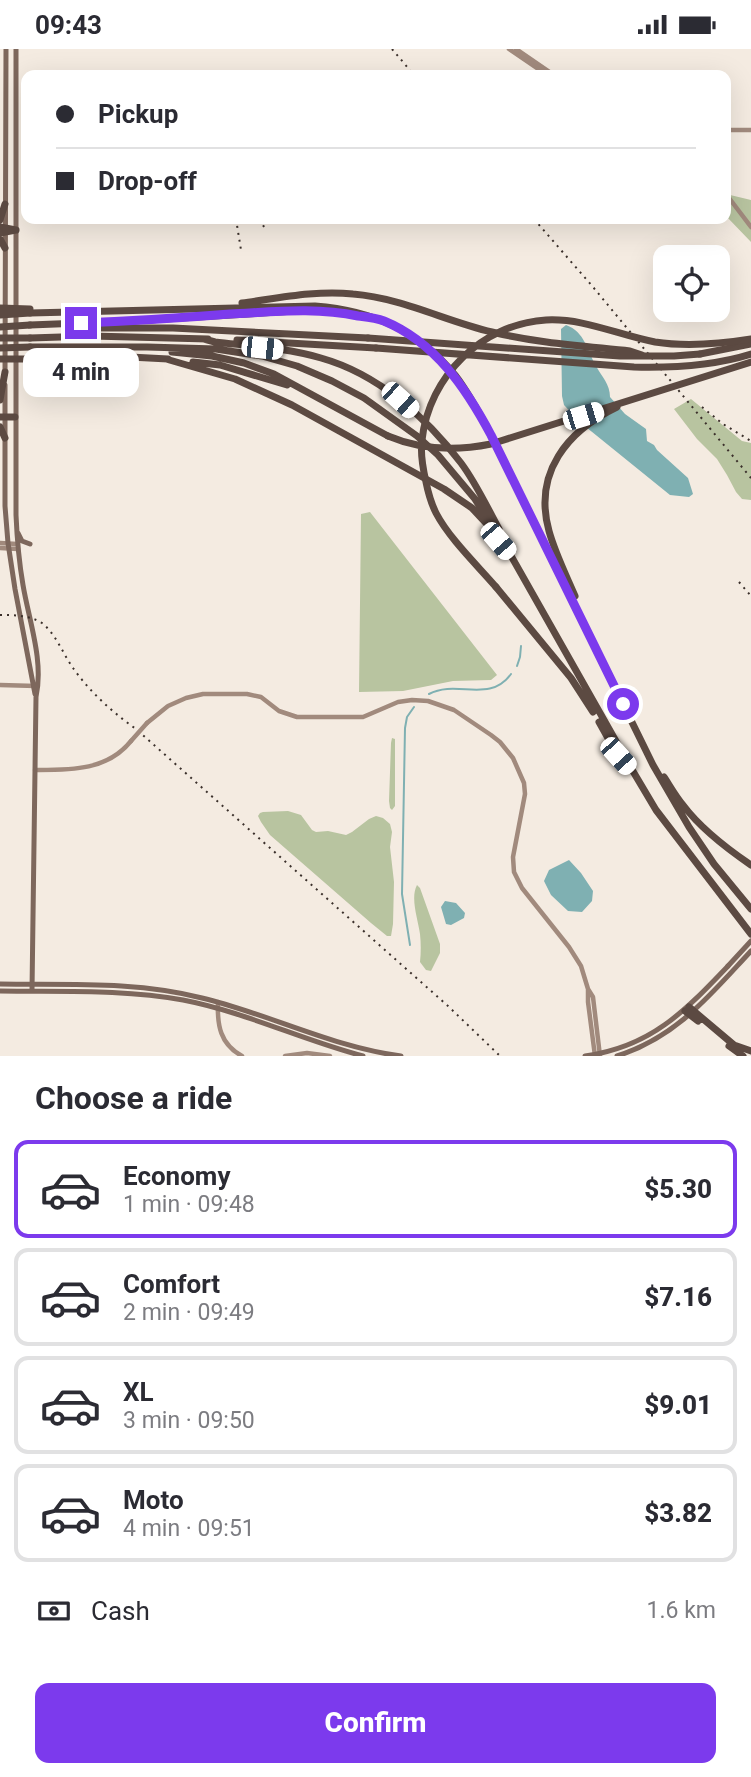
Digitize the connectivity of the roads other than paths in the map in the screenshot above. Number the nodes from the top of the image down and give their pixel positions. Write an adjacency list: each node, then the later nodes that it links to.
1 (6, 49): 10 (main road)
2 (16, 49): 13 (main road)
3 (509, 49): 5 (street)
4 (516, 49): 6 (street)
5 (540, 70)
6 (547, 70)
7 (731, 130): 8 (street)
8 (751, 130)
9 (731, 201): 11 (street)
10 (5, 204): 12 (highway)
11 (751, 227)
12 (2, 230): 13 (highway); 14 (highway)
13 (16, 230): 37 (main road)
14 (5, 248): 33 (main road)
15 (0, 308): 17 (highway, bridge)
16 (187, 308): 17 (highway); 19 (highway); 29 (highway, bridge)
17 (30, 311): 18 (highway, bridge)
18 (0, 315)
19 (380, 320): 20 (highway); 49 (highway)
20 (30, 326): 21 (highway, bridge); 29 (highway, bridge)
21 (0, 328)
22 (0, 338): 24 (highway, bridge)
23 (751, 338): 54 (highway, bridge)
24 (204, 339): 28 (highway, bridge); 48 (highway)
25 (751, 344): 29 (highway, bridge)
26 (84, 347): 27 (highway, bridge); 34 (highway); 47 (highway)
27 (0, 348)
28 (751, 354)
29 (646, 356)
30 (0, 359): 31 (highway, bridge)
31 (166, 359): 34 (highway); 47 (highway)
32 (751, 362): 36 (highway, bridge)
33 (5, 372): 35 (highway); 38 (main road)
34 (309, 393): 36 (highway, bridge)
35 (0, 400)
36 (624, 403): 49 (highway, bridge)
37 (15, 417): 38 (highway); 41 (main road)
38 (2, 421): 39 (highway)
39 (5, 438): 40 (main road)
40 (6, 521): 42 (main road); 44 (main road)
41 (16, 527): 43 (main road); 45 (main road)
42 (0, 541): 44 (street)
43 (30, 544)
44 (8, 546): 45 (street); 46 (street); 51 (main road)
45 (18, 546): 51 (main road)
46 (0, 548)
47 (509, 554): 48 (highway)
48 (521, 573): 54 (highway)
49 (583, 624): 52 (highway)
50 (0, 685): 51 (street)
51 (35, 686): 53 (main road)
52 (643, 744): 55 (highway); 56 (highway)
53 (35, 770): 63 (main road); 68 (street, bridge)
54 (634, 773): 57 (highway)
55 (751, 865)
56 (751, 909)
57 (745, 926): 58 (highway); 59 (highway)
58 (751, 934)
59 (751, 942): 61 (main road, bridge)
60 (751, 951): 61 (main road)
61 (730, 969): 66 (main road)
62 (0, 984): 63 (main road)
63 (32, 988): 64 (main road); 65 (main road)
64 (0, 991)
65 (218, 1005): 69 (street); 72 (main road); 73 (main road)
66 (690, 1011): 67 (highway); 68 (main road); 75 (main road); 76 (highway)
67 (751, 1051)
68 (597, 1055): 74 (main road)
69 (242, 1056)
70 (285, 1056): 71 (street)
71 (330, 1056)
72 (363, 1056)
73 (401, 1056)
74 (585, 1056)
75 (617, 1056)
76 (743, 1056)

